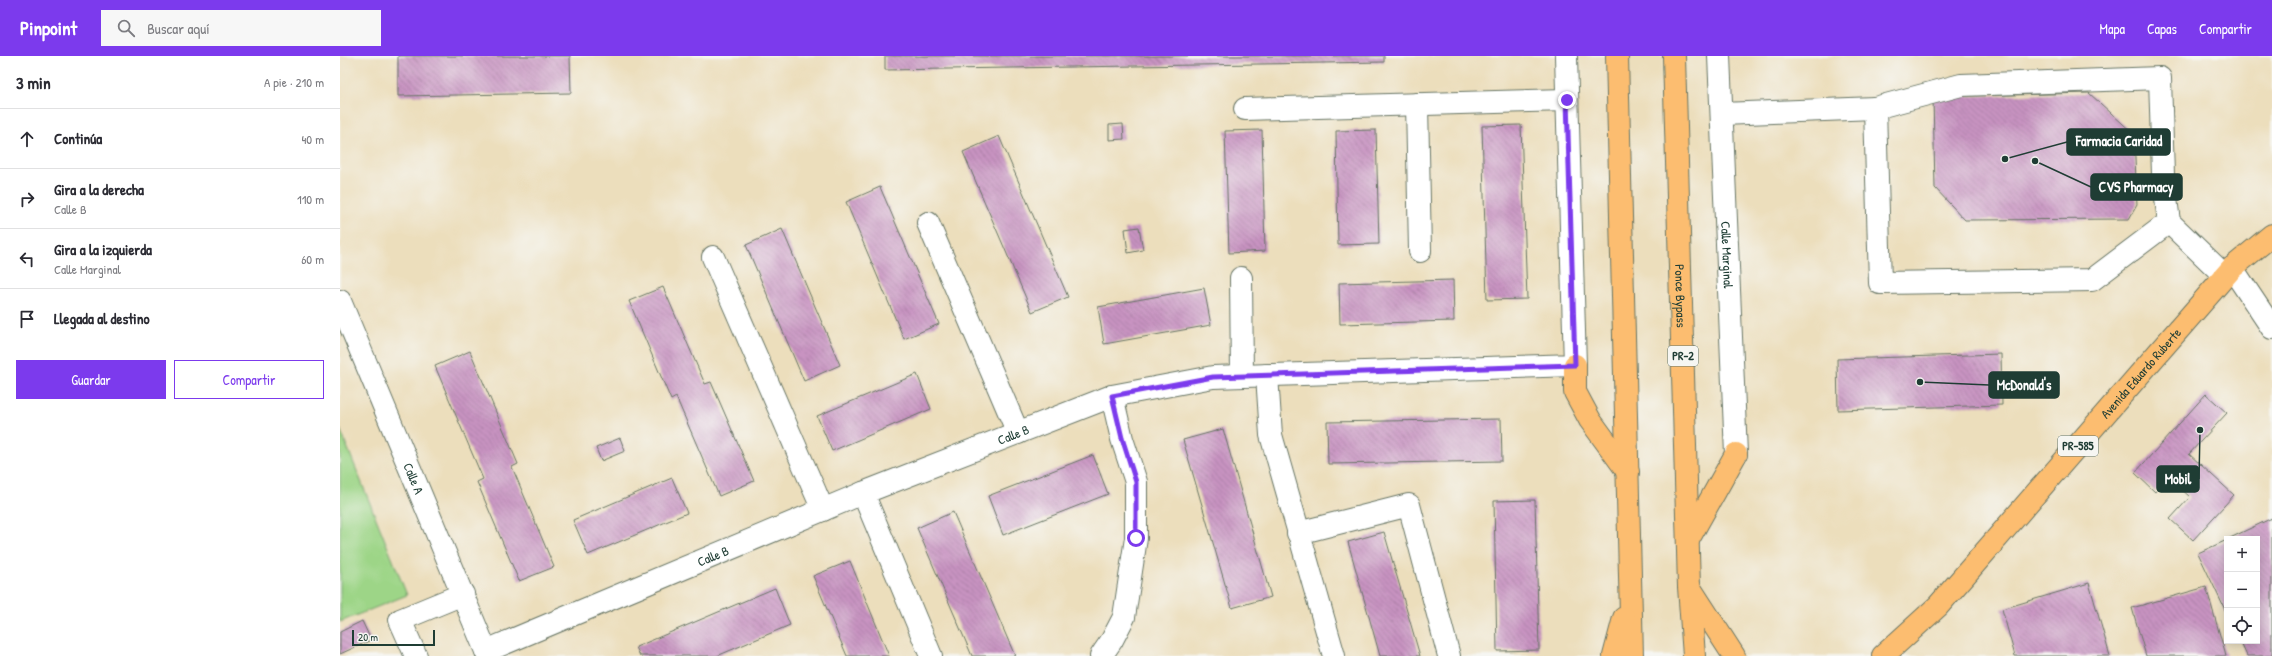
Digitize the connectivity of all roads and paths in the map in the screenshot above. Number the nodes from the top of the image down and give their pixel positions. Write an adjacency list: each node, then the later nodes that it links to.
1 (1566, 56): 5 (street)
2 (1617, 56): 25 (main road)
3 (1674, 56): 29 (main road, Ponce Bypass / PR-2)
4 (1720, 56): 9 (street, Calle Marginal)
5 (1567, 100): 6 (street); 19 (street)
6 (1416, 104): 8 (street); 13 (street)
7 (1875, 108): 9 (street); 10 (street); 10 (street)
8 (1245, 109)
9 (1722, 114): 24 (street, Calle Marginal)
10 (2169, 222): 15 (street)
11 (928, 223): 23 (street)
12 (2272, 235): 15 (main road, Avenida Eduardo Ruberte / PR-585)
13 (1420, 251)
14 (712, 257): 27 (street)
15 (2229, 272): 18 (street); 43 (main road, Avenida Eduardo Ruberte / PR-585)
16 (1241, 278): 21 (street)
17 (342, 312): 32 (street, Calle A)
18 (2272, 328)
19 (1575, 365): 20 (street, Calle B); 25 (main road)
20 (1267, 375): 21 (street, Calle B); 28 (street)
21 (1242, 376): 22 (street, Calle B)
22 (1112, 396): 23 (street, Calle B); 36 (street)
23 (1018, 433): 26 (street, Calle B)
24 (1736, 454): 29 (main road)
25 (1628, 472): 31 (main road)
26 (863, 493): 27 (street, Calle B); 35 (street)
27 (823, 510): 33 (street, Calle B)
28 (1298, 533): 37 (street); 38 (street)
29 (1688, 540): 30 (main road, Ponce Bypass / PR-2)
30 (1689, 587): 41 (main road, Ponce Bypass / PR-2); 42 (main road)
31 (1631, 592): 39 (main road); 40 (main road)
32 (463, 594): 33 (street, Calle A); 34 (street)
33 (487, 654)
34 (416, 656)
35 (931, 656)
36 (1101, 656)
37 (1334, 656)
38 (1449, 656)
39 (1614, 656)
40 (1632, 656)
41 (1694, 656)
42 (1734, 656)
43 (1883, 656)

